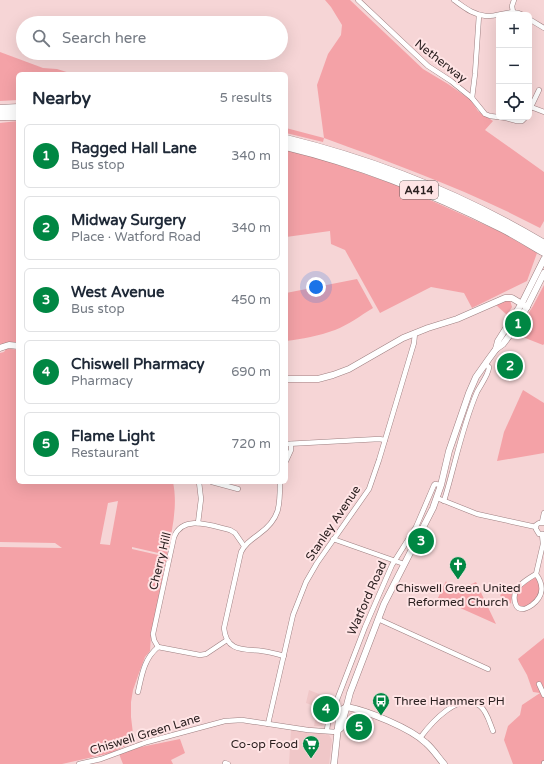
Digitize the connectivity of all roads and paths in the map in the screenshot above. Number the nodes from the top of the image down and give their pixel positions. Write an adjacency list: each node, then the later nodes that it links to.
1 (358, 0): 10 (street, Netherway)
2 (454, 0): 5 (street)
3 (514, 0): 4 (street)
4 (513, 12)
5 (479, 15): 6 (street); 10 (street)
6 (496, 15)
7 (532, 21): 8 (street)
8 (544, 28)
9 (539, 90): 11 (street)
10 (472, 98): 18 (street, Netherway)
11 (532, 105)
12 (16, 108): 13 (highway)
13 (0, 109)
14 (532, 109): 15 (street)
15 (544, 112)
16 (0, 116): 17 (highway)
17 (16, 116)
18 (496, 117)
19 (288, 140): 21 (highway, A414)
20 (288, 146): 22 (highway, A414)
21 (544, 244)
22 (544, 252)
23 (544, 259): 25 (main road, Watford Road)
24 (544, 273): 25 (main road, Watford Road)
25 (524, 305): 26 (main road); 29 (main road, Watford Road)
26 (415, 333): 30 (main road); 31 (street, Stanley Avenue)
27 (16, 346): 28 (main road)
28 (0, 348)
29 (485, 364): 37 (main road, Watford Road); 40 (street, Watford Road)
30 (288, 379)
31 (385, 440): 32 (street); 46 (street, Stanley Avenue)
32 (288, 444): 33 (street)
33 (288, 457)
34 (199, 484): 42 (street)
35 (219, 484): 38 (street)
36 (280, 484): 47 (street)
37 (441, 485): 39 (main road, Watford Road); 48 (street, Watford Road)
38 (238, 489)
39 (437, 498): 40 (street); 49 (main road, Watford Road)
40 (444, 501): 44 (street)
41 (544, 513): 43 (street)
42 (198, 523): 47 (street, Cherry Hill); 53 (street, Cherry Hill)
43 (543, 523): 44 (street)
44 (536, 527): 45 (street)
45 (543, 534): 50 (street)
46 (333, 539): 48 (street); 54 (street, Stanley Avenue)
47 (244, 546): 52 (street)
48 (396, 561): 49 (street); 61 (street, Watford Road)
49 (404, 564): 51 (main road, Watford Road)
50 (536, 574): 50 (street)
51 (378, 619): 55 (street); 59 (main road, Watford Road)
52 (227, 640): 53 (street); 54 (street)
53 (158, 647): 57 (street)
54 (284, 656): 60 (street, Stanley Avenue)
55 (488, 670)
56 (539, 684): 58 (street)
57 (138, 692)
58 (544, 695)
59 (347, 707): 63 (main road, Watford Road); 64 (main road)
60 (268, 724): 61 (street, Chiswell Green Lane); 65 (street, Chiswell Green Lane)
61 (327, 730): 63 (street, Chiswell Green Lane)
62 (493, 731): 64 (street)
63 (336, 732): 66 (main road, Watford Road)
64 (420, 738): 67 (main road)
65 (79, 764)
66 (334, 764)
67 (444, 764)

